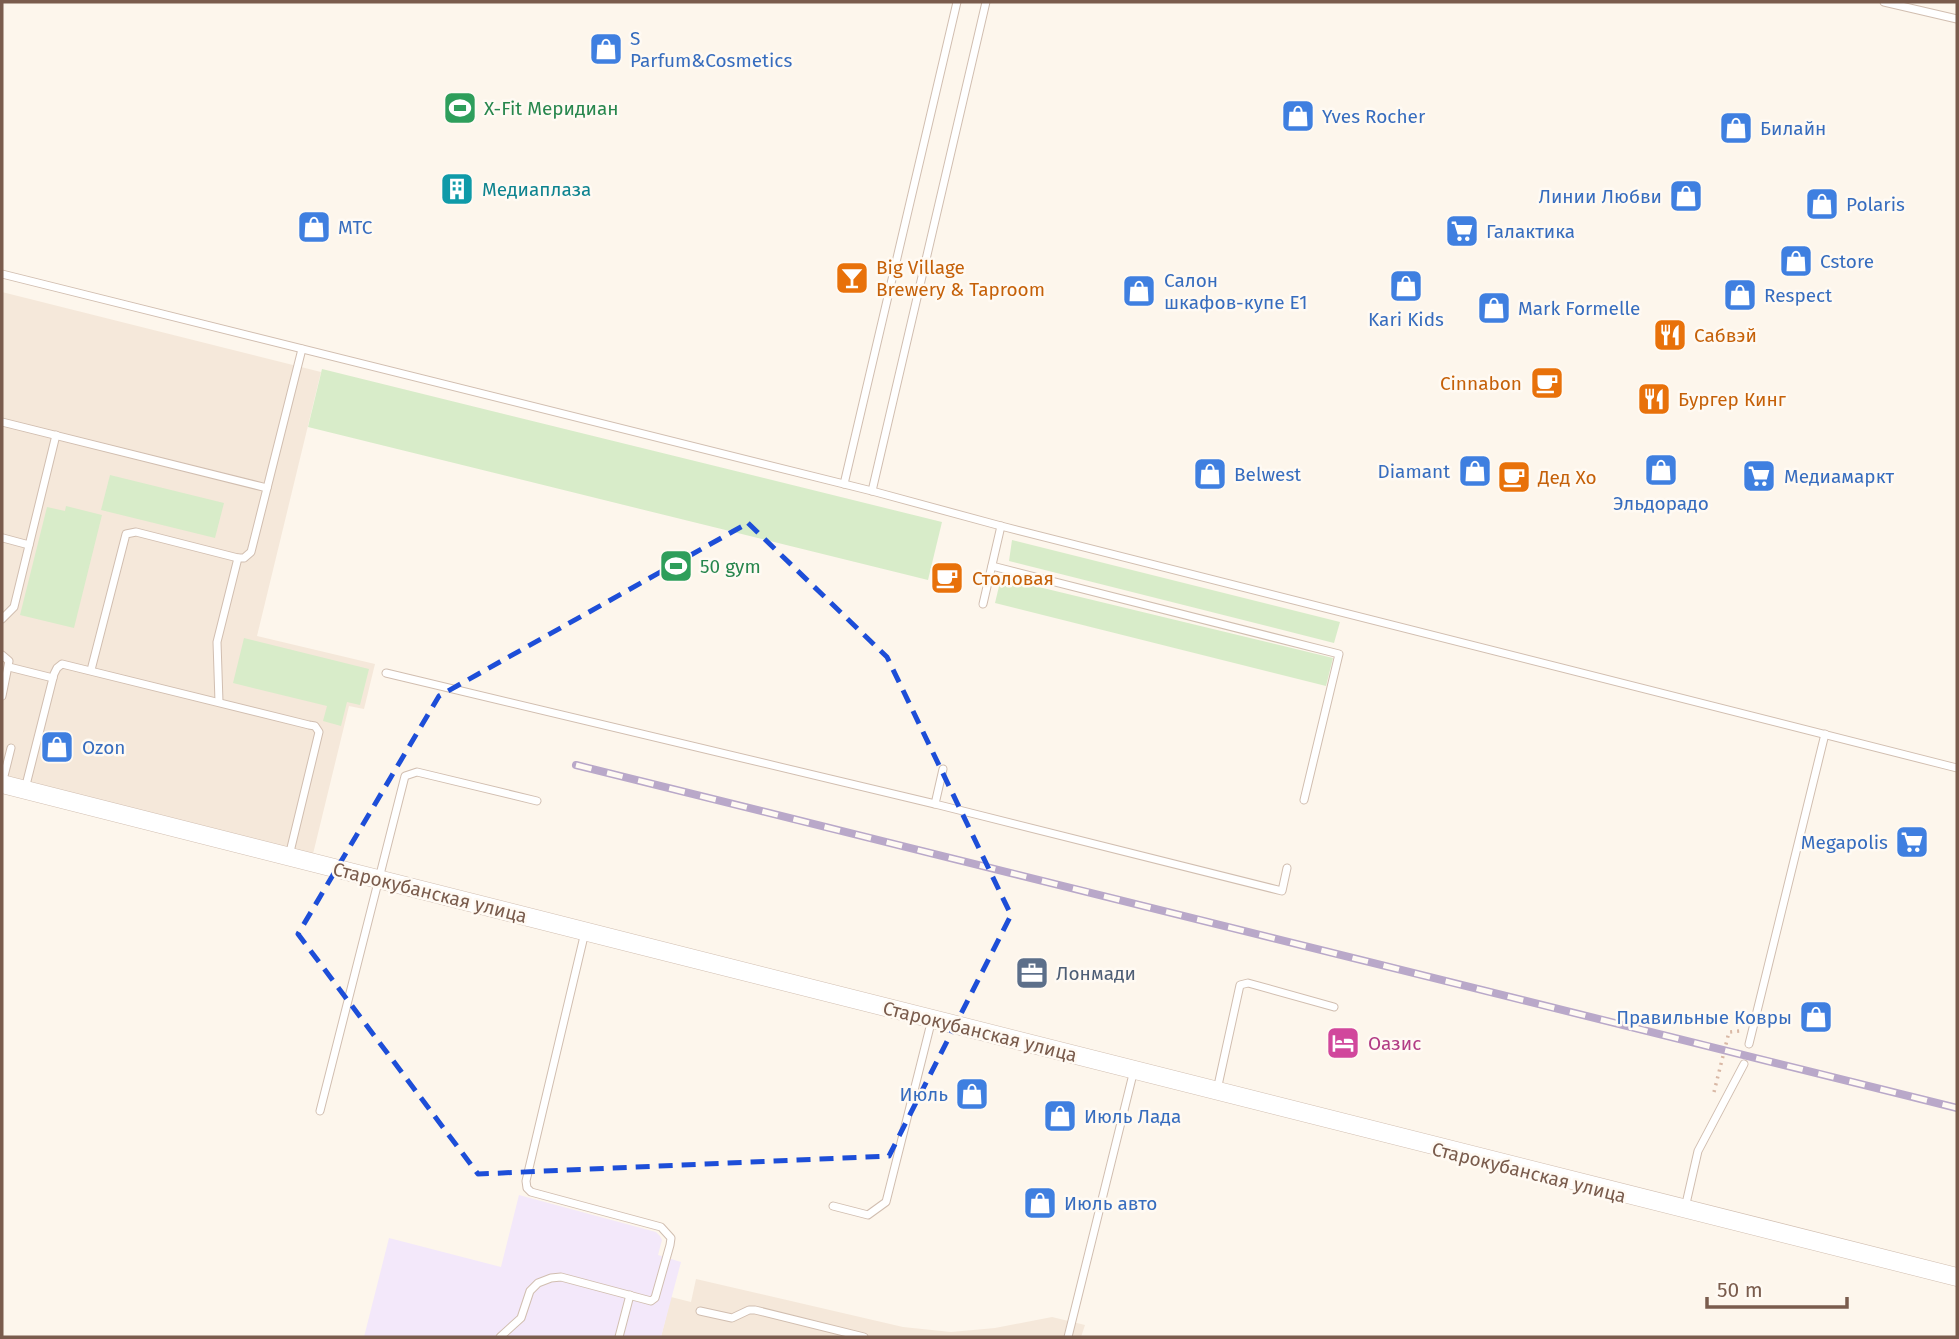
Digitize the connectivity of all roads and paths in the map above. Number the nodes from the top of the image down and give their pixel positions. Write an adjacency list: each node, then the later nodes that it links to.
1 (957, 2): 9 (lane)
2 (986, 2): 11 (lane)
3 (1884, 2): 4 (lane)
4 (1957, 19)
5 (2, 274): 6 (lane)
6 (302, 349): 9 (lane); 10 (lane)
7 (2, 422): 8 (lane)
8 (56, 436): 10 (lane); 14 (lane)
9 (844, 484): 11 (lane)
10 (267, 488): 15 (lane)
11 (872, 491): 12 (lane)
12 (1002, 526): 16 (lane); 26 (lane)
13 (3, 538): 14 (lane)
14 (29, 545): 18 (lane)
15 (238, 558): 21 (lane); 25 (lane)
16 (992, 566): 17 (lane); 32 (lane)
17 (983, 604)
18 (2, 619)
19 (2, 655): 20 (lane)
20 (9, 667): 23 (lane); 24 (lane)
21 (91, 670): 23 (lane); 25 (lane)
22 (386, 673): 34 (lane)
23 (53, 678): 31 (lane)
24 (2, 696)
25 (219, 702): 35 (lane)
26 (1825, 734): 28 (lane); 41 (lane)
27 (11, 748): 30 (lane)
28 (1957, 768)
29 (943, 769): 34 (lane)
30 (2, 784): 31 (street, Старокубанская улица)
31 (25, 790): 35 (street, Старокубанская улица)
32 (1304, 800)
33 (537, 801): 37 (lane)
34 (935, 804): 36 (lane)
35 (288, 856): 37 (street, Старокубанская улица)
36 (1287, 868)
37 (379, 879): 38 (street, Старокубанская улица); 47 (lane)
38 (585, 931): 40 (street, Старокубанская улица); 51 (lane)
39 (1334, 1007): 45 (lane)
40 (932, 1019): 44 (street, Старокубанская улица); 48 (lane)
41 (1752, 1031): 42 (lane); 46 (path)
42 (1749, 1044)
43 (1744, 1065): 49 (lane)
44 (1134, 1069): 45 (street, Старокубанская улица); 56 (lane)
45 (1217, 1091): 49 (street, Старокубанская улица)
46 (1711, 1100)
47 (320, 1111)
48 (833, 1206)
49 (1684, 1210): 50 (street, Старокубанская улица)
50 (1957, 1277)
51 (630, 1295): 53 (lane); 54 (lane)
52 (700, 1311): 55 (lane)
53 (500, 1337)
54 (619, 1337)
55 (864, 1337)
56 (1068, 1337)

